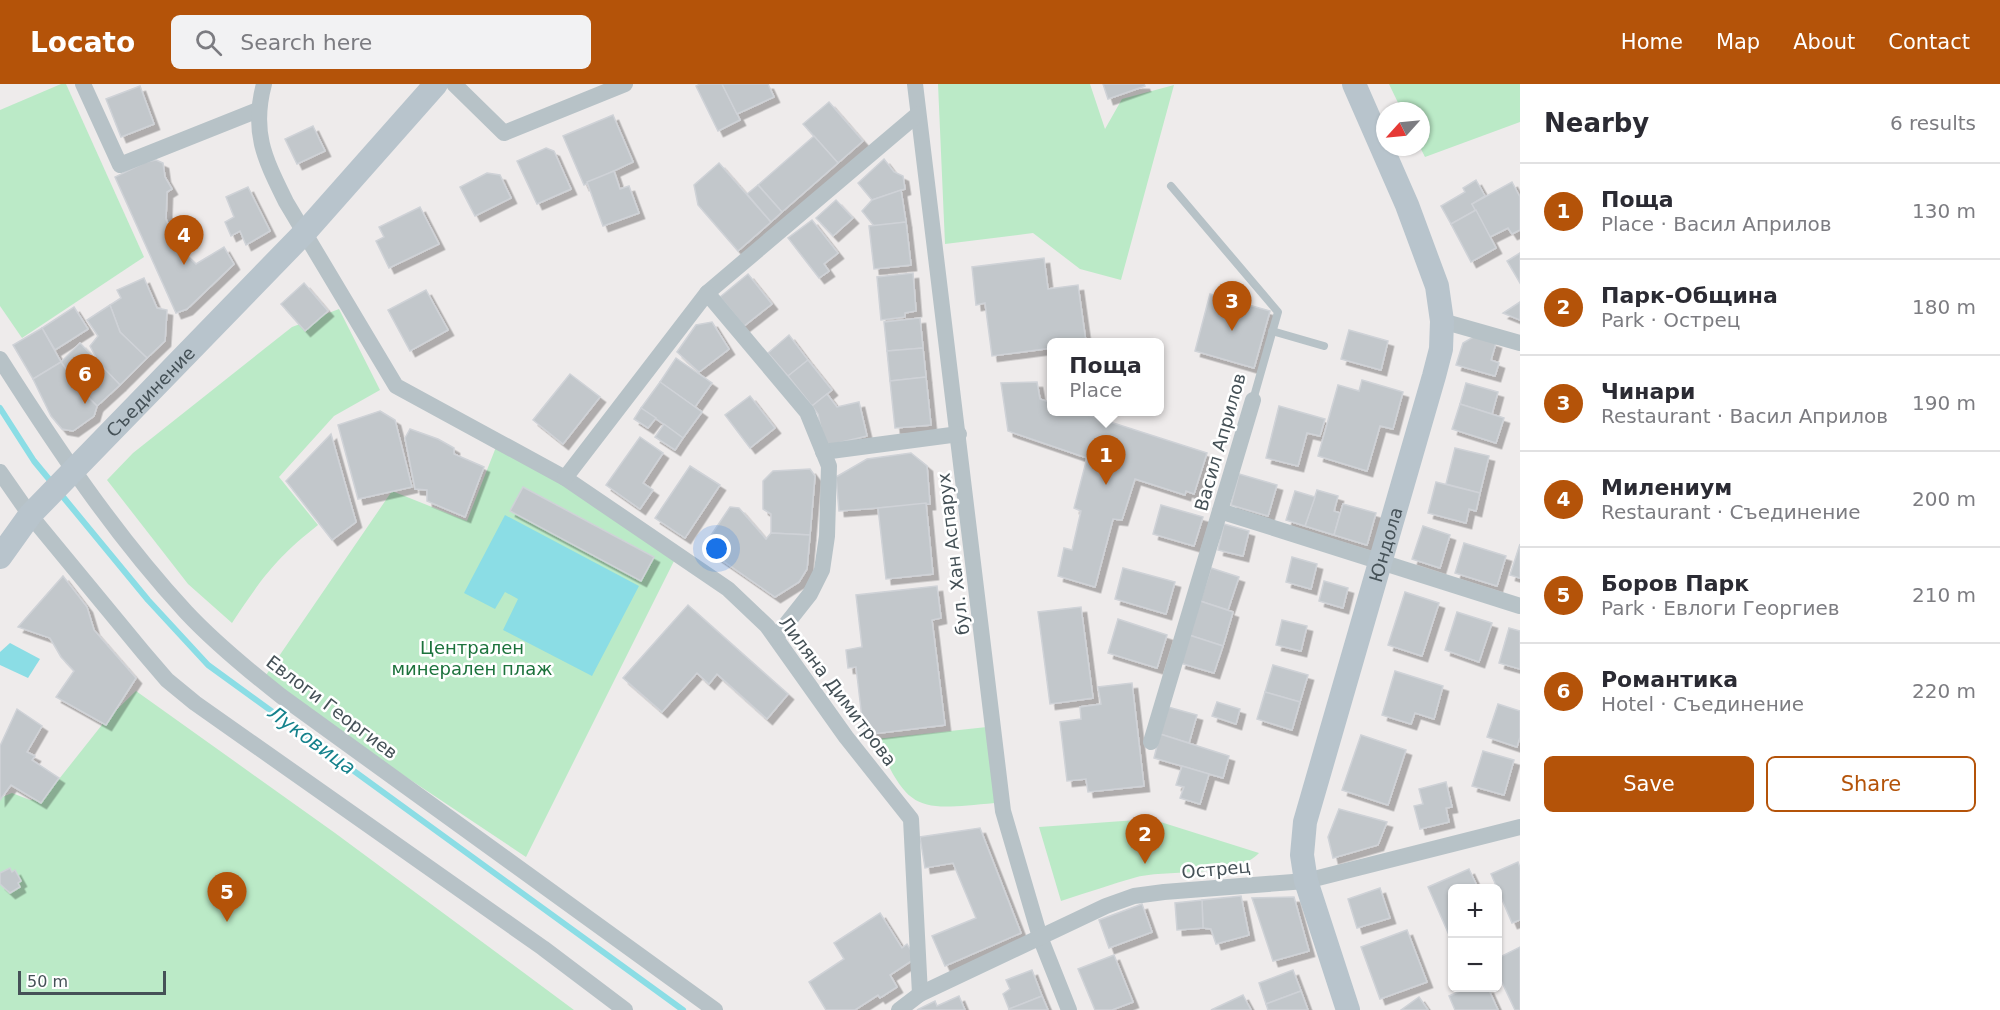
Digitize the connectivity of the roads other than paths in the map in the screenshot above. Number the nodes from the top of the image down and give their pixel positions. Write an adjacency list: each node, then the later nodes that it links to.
1 (83, 84): 8 (street)
2 (264, 84): 8 (street, Лиляна Димитрова)
3 (436, 84): 11 (main road, Съединение)
4 (454, 84): 5 (street)
5 (625, 84)
6 (915, 84): 9 (street, бул. Хан Аспарух)
7 (1354, 84): 13 (main road, Юндола)
8 (258, 110): 11 (street, Лиляна Димитрова)
9 (918, 114): 12 (street); 19 (street, бул. Хан Аспарух)
10 (1171, 186): 14 (lane, Васил Априлов)
11 (305, 232): 21 (main road, Съединение); 23 (street, Лиляна Димитрова)
12 (707, 293): 20 (street); 23 (street)
13 (1442, 321): 15 (street); 27 (main road, Юндола)
14 (1272, 331): 16 (lane); 18 (lane, Васил Априлов)
15 (1520, 343)
16 (1324, 346)
17 (0, 359): 21 (street, Евлоги Георгиев)
18 (1253, 400): 24 (street, Васил Априлов)
19 (958, 434): 20 (street); 33 (street, бул. Хан Аспарух)
20 (823, 452): 29 (street)
21 (73, 470): 25 (main road, Съединение); 36 (street, Евлоги Георгиев)
22 (0, 472): 25 (street)
23 (565, 478): 29 (street, Лиляна Димитрова)
24 (1220, 511): 27 (street); 30 (street, Васил Априлов)
25 (30, 514): 26 (main road, Съединение); 35 (street)
26 (0, 557)
27 (1380, 562): 28 (street); 32 (main road, Юндола)
28 (1520, 606)
29 (776, 637): 34 (street, Лиляна Димитрова)
30 (1151, 742)
31 (1520, 827): 32 (street, Острец)
32 (1306, 881): 33 (street, Острец); 39 (main road, Юндола)
33 (1040, 937): 34 (street, Острец); 38 (street, бул. Хан Аспарух)
34 (920, 994): 37 (street, Острец)
35 (625, 1010)
36 (715, 1010)
37 (898, 1010)
38 (1069, 1010)
39 (1348, 1010)

